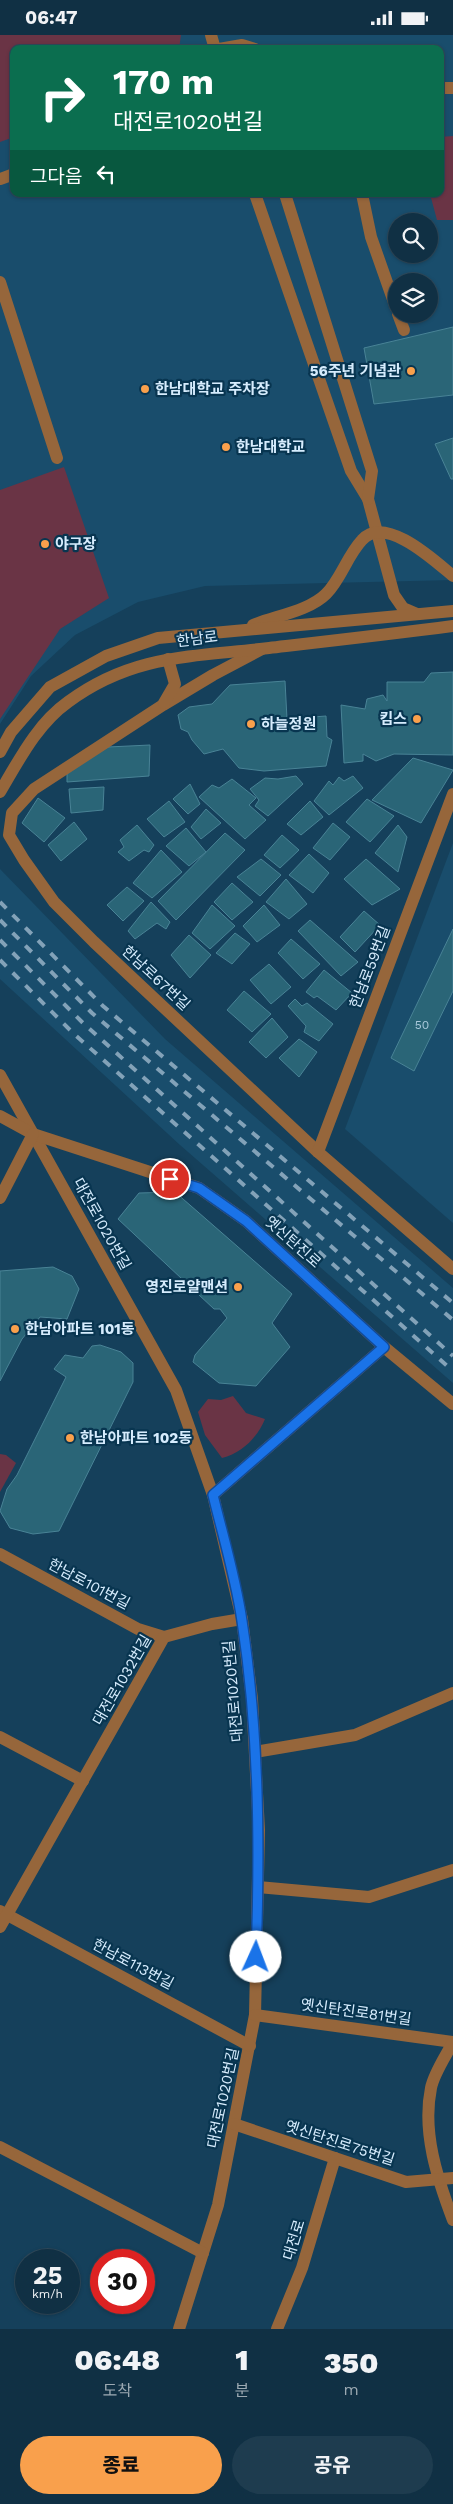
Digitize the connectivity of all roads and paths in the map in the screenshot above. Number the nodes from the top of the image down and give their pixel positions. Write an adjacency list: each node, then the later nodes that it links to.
1 (228, 45): 2 (street)
2 (242, 45)
3 (256, 197): 11 (street)
4 (286, 197): 11 (street)
5 (363, 197): 7 (street)
6 (0, 282): 10 (street)
7 (388, 285)
8 (402, 323): 9 (street)
9 (404, 329)
10 (57, 458)
11 (368, 499): 12 (street)
12 (376, 533): 13 (street); 14 (street); 19 (street)
13 (453, 576)
14 (394, 595): 16 (street); 17 (street)
15 (453, 611): 16 (street, 한남로)
16 (419, 615): 17 (street, 한남로)
17 (378, 619): 19 (street, 한남로)
18 (453, 626): 20 (street, 한남로)
19 (238, 631): 23 (street, 한남로)
20 (262, 649): 21 (street, 한남로); 22 (street, 한남로67번길)
21 (168, 659): 22 (street); 24 (street, 한남로)
22 (163, 705): 29 (street, 한남로67번길)
23 (0, 752)
24 (0, 792)
25 (453, 794): 29 (street, 한남로59번길)
26 (0, 1075): 28 (street)
27 (0, 1116): 28 (street, 옛신탄진로)
28 (33, 1135): 30 (street); 32 (street, 옛신탄진로); 34 (street, 대전로1020번길)
29 (318, 1152): 31 (street, 한남로67번길)
30 (0, 1198)
31 (453, 1269)
32 (384, 1347): 33 (street, 옛신탄진로); 34 (street)
33 (453, 1405)
34 (213, 1495): 36 (street, 대전로1020번길)
35 (0, 1554): 37 (street, 한남로101번길)
36 (242, 1619): 37 (street, 대전로1032번길); 40 (street, 대전로1020번길)
37 (164, 1637): 41 (street, 대전로1032번길)
38 (453, 1693): 40 (street)
39 (0, 1737): 41 (street)
40 (255, 1752): 43 (street, 대전로1020번길)
41 (83, 1781): 44 (street, 대전로1032번길)
42 (453, 1870): 43 (street)
43 (258, 1887): 46 (street, 대전로1020번길)
44 (3, 1913): 45 (street, 대전로1032번길); 48 (street, 한남로113번길)
45 (0, 1927)
46 (255, 2015): 47 (street, 옛신탄진로81번길); 48 (street, 대전로1020번길)
47 (453, 2042): 53 (street)
48 (250, 2046): 49 (street, 대전로1020번길)
49 (234, 2124): 51 (street, 옛신탄진로75번길); 55 (street, 대전로1020번길)
50 (0, 2147): 55 (street)
51 (335, 2158): 53 (street, 옛신탄진로75번길); 57 (street, 대전로)
52 (453, 2178): 53 (street, 옛신탄진로75번길)
53 (438, 2179): 54 (street)
54 (453, 2219)
55 (203, 2253): 56 (street, 대전로1020번길)
56 (179, 2329)
57 (277, 2329)

